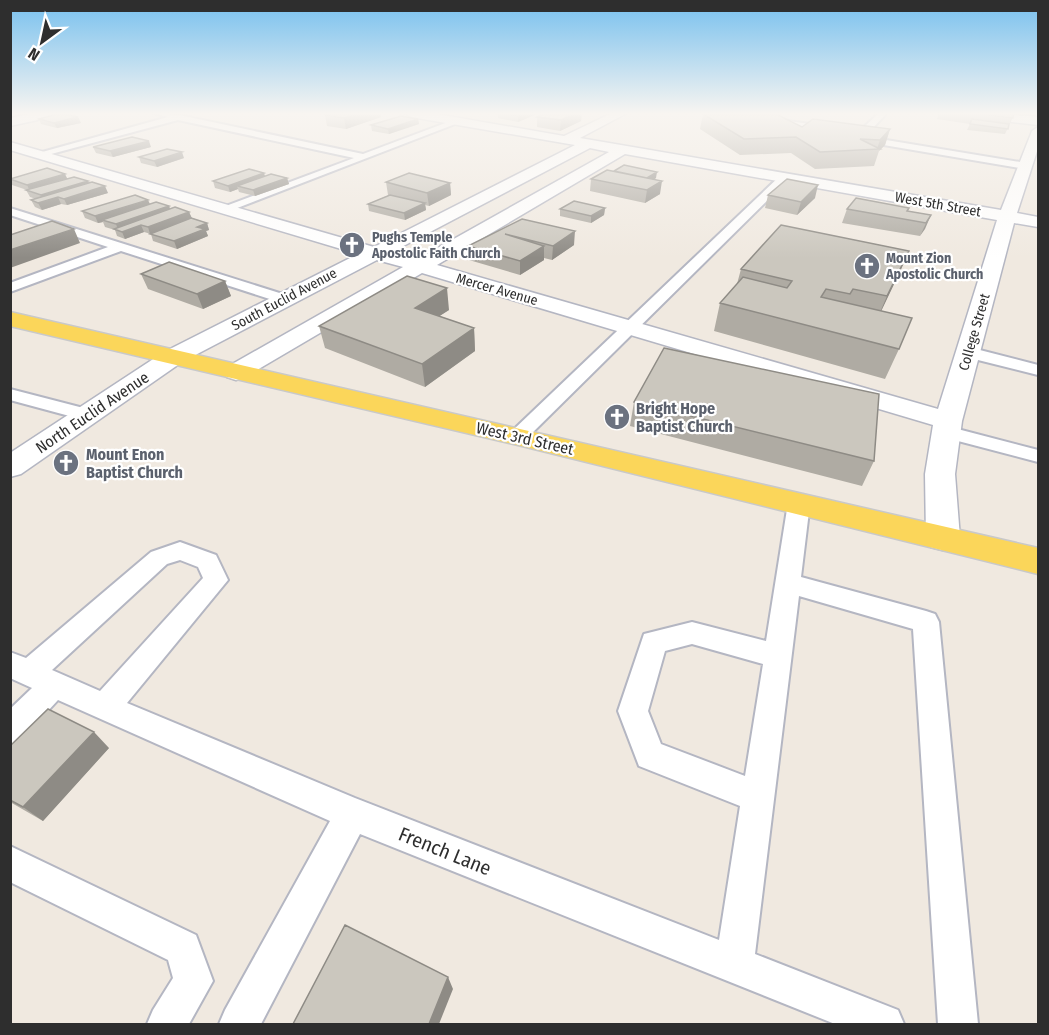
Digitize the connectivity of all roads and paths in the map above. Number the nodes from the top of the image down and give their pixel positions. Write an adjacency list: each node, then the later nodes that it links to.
1 (65, 161): 10 (street, Mercer Avenue)
2 (353, 161): 10 (lane)
3 (554, 161): 15 (street, South Euclid Avenue)
4 (602, 161): 16 (street)
5 (690, 161): 9 (street, West 5th Street)
6 (998, 161): 8 (lane)
7 (1028, 161): 8 (street, College Street)
8 (1026, 166): 12 (street, College Street)
9 (785, 177): 12 (street, West 5th Street); 20 (lane)
10 (227, 209): 15 (street, Mercer Avenue)
11 (10, 211): 14 (lane)
12 (1007, 216): 13 (street, West 5th Street); 21 (street, College Street)
13 (1038, 222)
14 (119, 247): 17 (lane); 18 (lane)
15 (374, 252): 16 (street, Mercer Avenue); 18 (street, South Euclid Avenue)
16 (420, 266): 20 (street, Mercer Avenue); 24 (street)
17 (10, 288)
18 (284, 299): 22 (street, South Euclid Avenue)
19 (10, 319): 22 (main road, West 3rd Street)
20 (630, 328): 27 (street, Mercer Avenue); 28 (lane)
21 (968, 352): 23 (lane); 27 (street, College Street)
22 (173, 357): 24 (main road, West 3rd Street); 26 (street, North Euclid Avenue)
23 (1038, 370)
24 (236, 372): 28 (main road, West 3rd Street)
25 (10, 394): 26 (lane)
26 (88, 415): 30 (street, North Euclid Avenue)
27 (947, 426): 29 (lane); 32 (street, College Street)
28 (518, 436): 31 (main road, West 3rd Street)
29 (1038, 456)
30 (10, 467)
31 (799, 503): 32 (main road, West 3rd Street); 34 (lane)
32 (943, 538): 33 (main road, West 3rd Street)
33 (1038, 561)
34 (788, 583): 35 (lane); 46 (lane)
35 (777, 656): 39 (lane); 39 (lane)
36 (31, 674): 37 (lane, French Lane); 37 (lane); 38 (lane)
37 (105, 707): 40 (lane, French Lane)
38 (10, 730)
39 (758, 796): 42 (lane)
40 (352, 814): 42 (lane, French Lane); 44 (lane)
41 (10, 863): 43 (lane)
42 (734, 965): 45 (lane, French Lane)
43 (167, 1024)
44 (239, 1024)
45 (884, 1024)
46 (958, 1024)

